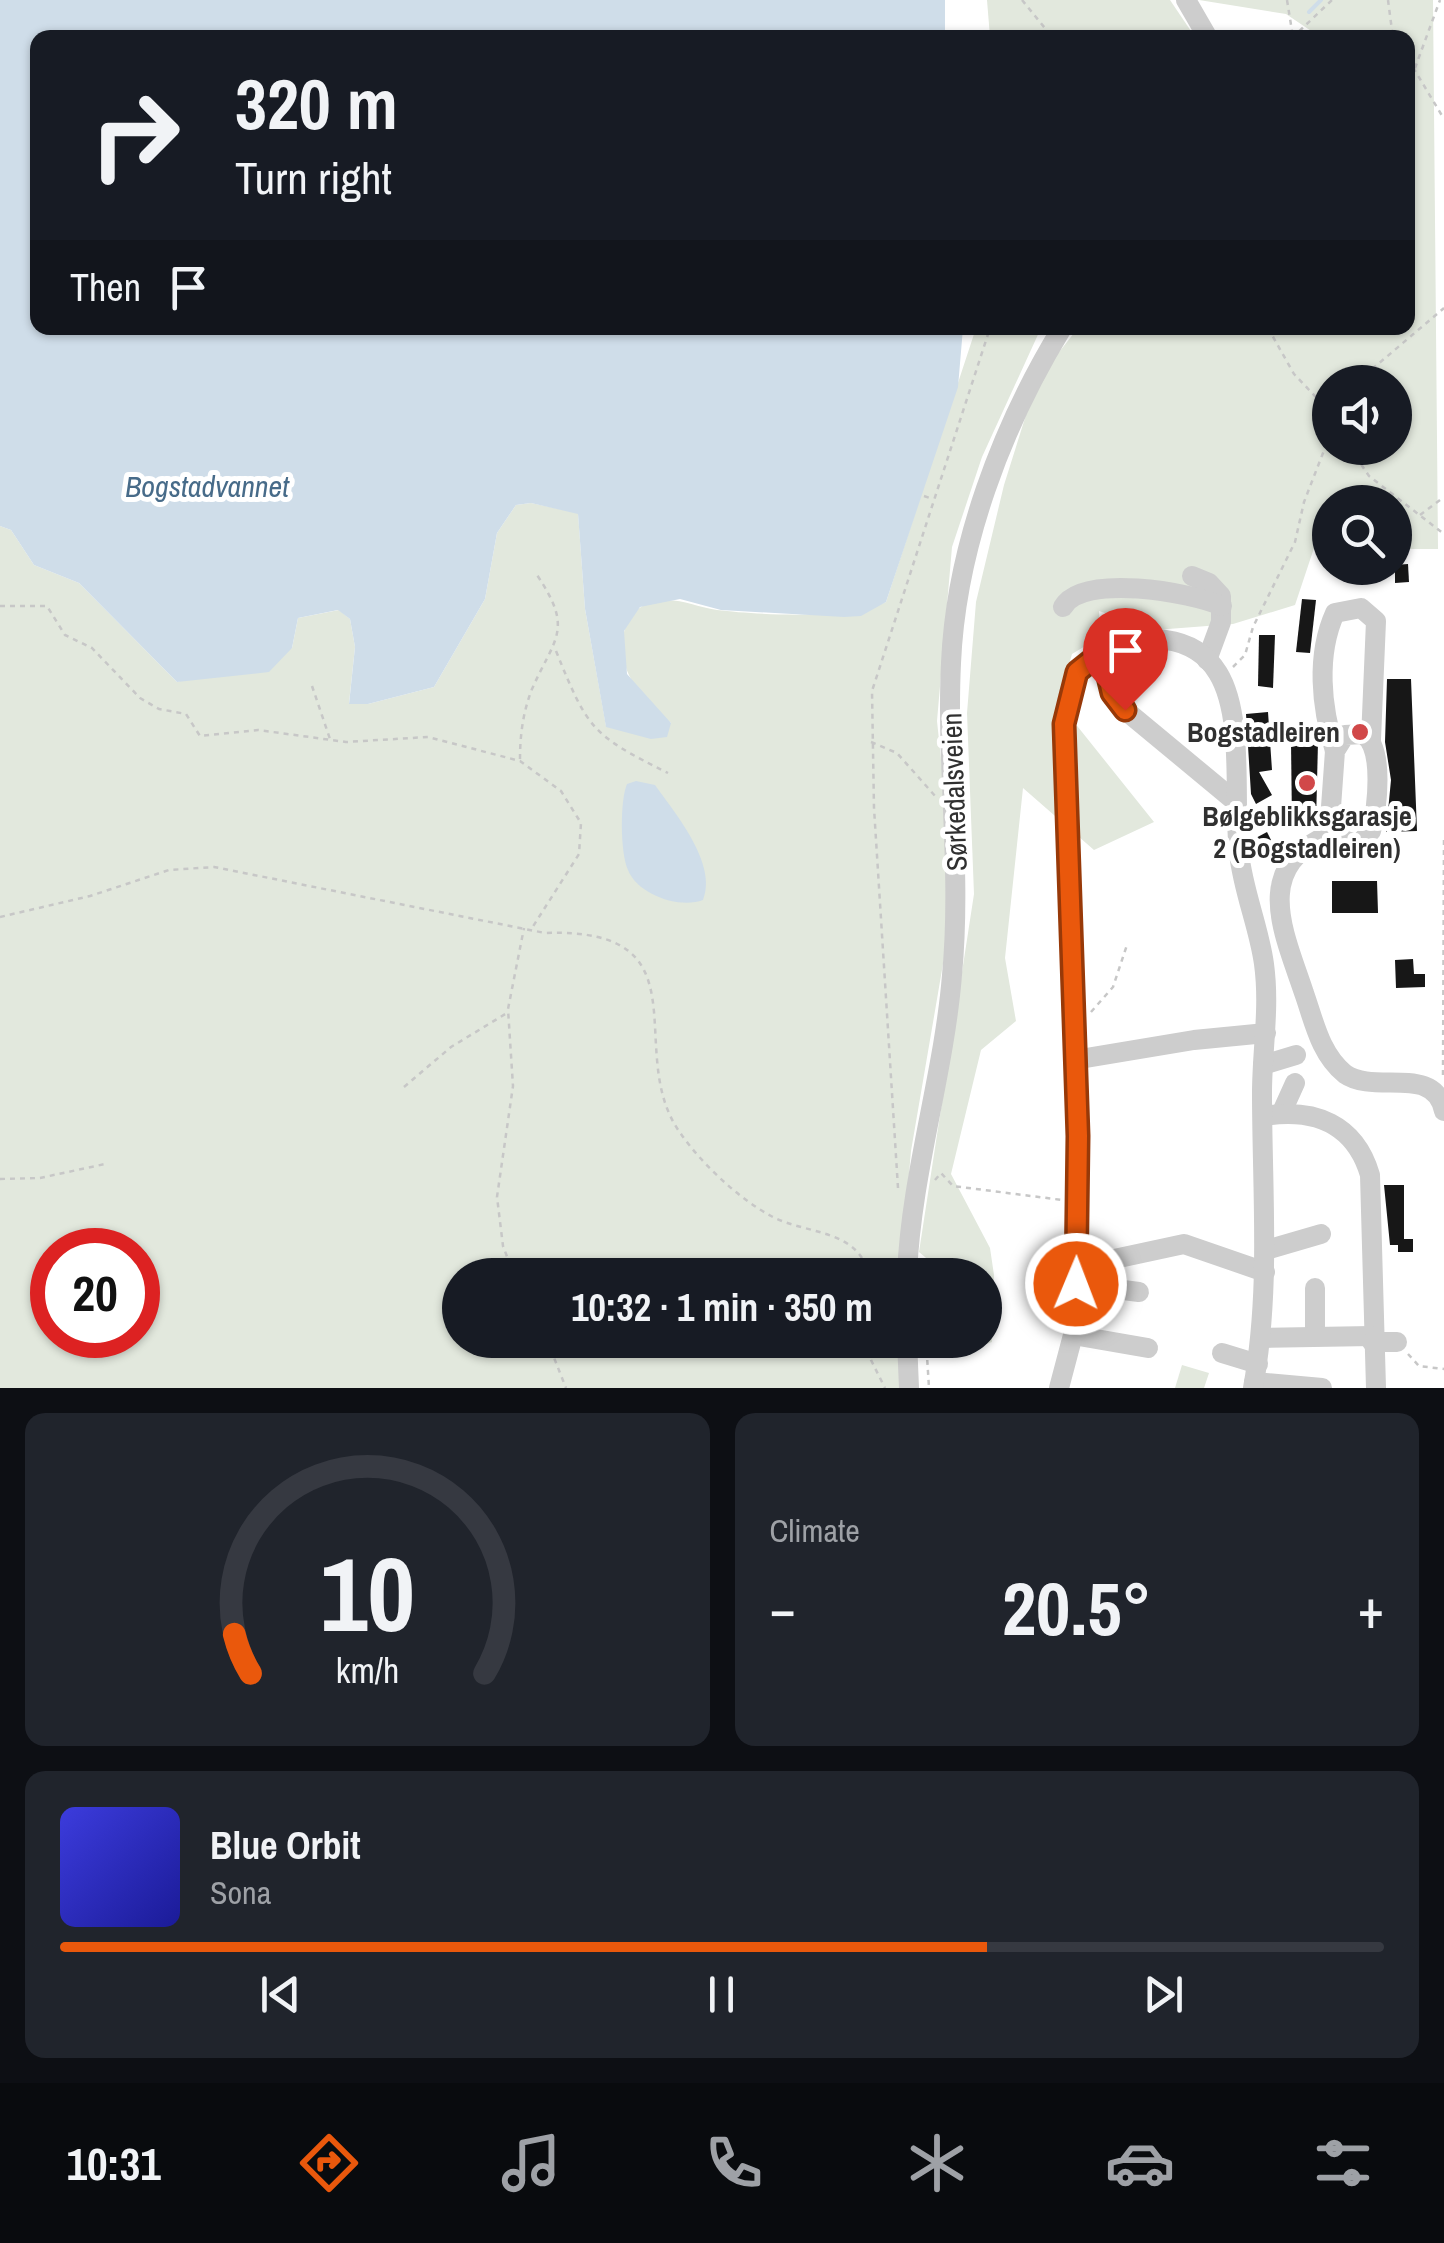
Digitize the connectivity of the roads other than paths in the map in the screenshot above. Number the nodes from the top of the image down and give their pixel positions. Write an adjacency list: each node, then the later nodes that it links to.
1 (1186, 0): 2 (street)
2 (1208, 30)
3 (1058, 335): 22 (street, Sørkedalsveien)
4 (1192, 576): 5 (street)
5 (1222, 606): 6 (street); 8 (street)
6 (1062, 607)
7 (1102, 652): 8 (street); 11 (street); 15 (street)
8 (1213, 667): 11 (street)
9 (1371, 739): 10 (street); 10 (street); 12 (street)
10 (1335, 750): 12 (street)
11 (1236, 802): 13 (street)
12 (1329, 835): 18 (street)
13 (1266, 1033): 15 (street); 16 (street)
14 (1296, 1055): 16 (street)
15 (1074, 1060): 24 (street)
16 (1264, 1065): 19 (street)
17 (1294, 1083): 19 (street)
18 (1437, 1097)
19 (1272, 1115): 21 (street); 30 (street)
20 (1321, 1234): 21 (street)
21 (1266, 1250): 23 (street)
22 (911, 1258)
23 (1265, 1272): 24 (street); 29 (street)
24 (1076, 1275): 26 (street); 27 (street)
25 (1315, 1288): 28 (street)
26 (1140, 1292)
27 (1073, 1336): 32 (street); 36 (street)
28 (1316, 1336): 29 (street); 30 (street)
29 (1263, 1338): 35 (street)
30 (1372, 1339): 31 (street); 39 (street)
31 (1397, 1342)
32 (1148, 1348)
33 (1222, 1354): 35 (street)
34 (908, 1358): 37 (street)
35 (1255, 1378): 38 (street)
36 (1064, 1387)
37 (909, 1388)
38 (1322, 1388)
39 (1376, 1388)

